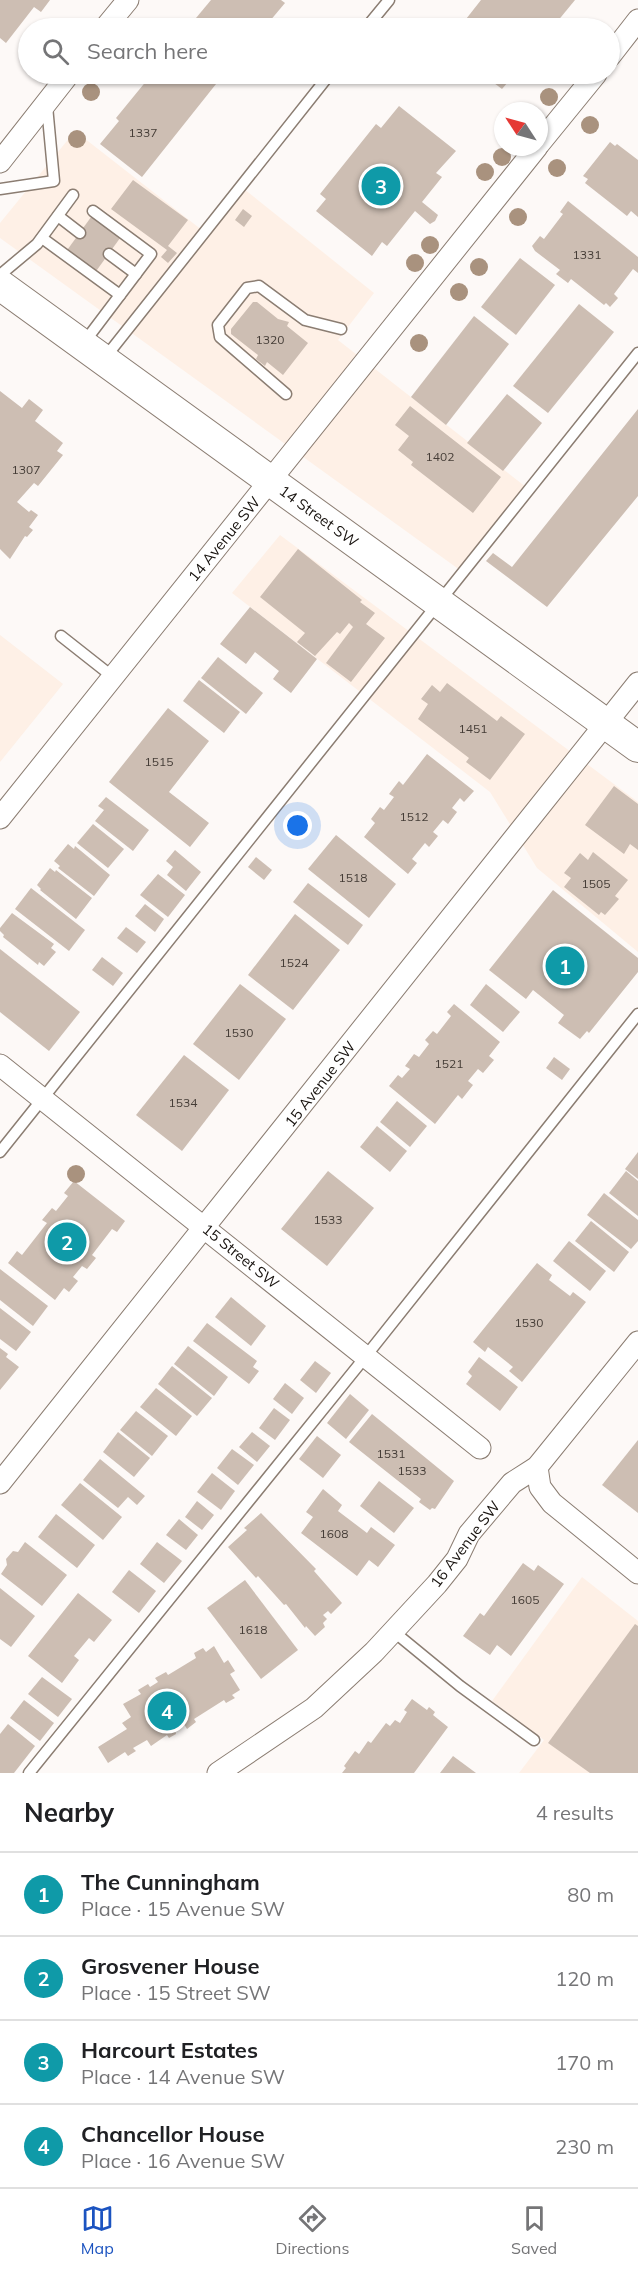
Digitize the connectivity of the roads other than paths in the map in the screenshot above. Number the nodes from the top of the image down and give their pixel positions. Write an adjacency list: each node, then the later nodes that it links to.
1 (128, 0): 3 (street)
2 (389, 0): 4 (lane)
3 (113, 18)
4 (374, 18)
5 (638, 20): 6 (street)
6 (620, 42)
7 (61, 84): 10 (street)
8 (321, 84): 26 (lane)
9 (588, 84): 11 (street, 14 Avenue SW)
10 (46, 102): 13 (street); 14 (lane)
11 (548, 134)
12 (530, 156): 29 (street, 14 Avenue SW)
13 (0, 162)
14 (0, 189)
15 (73, 195): 17 (lane)
16 (93, 211): 22 (lane)
17 (58, 216): 18 (lane); 19 (lane)
18 (80, 232)
19 (42, 238): 21 (lane); 24 (lane)
20 (109, 254): 22 (lane)
21 (0, 274)
22 (136, 274): 24 (lane)
23 (0, 285): 26 (main road, 14 Street SW)
24 (120, 295): 26 (lane)
25 (341, 328): 28 (lane)
26 (93, 352): 29 (main road, 14 Street SW)
27 (638, 353): 30 (lane)
28 (286, 394)
29 (271, 480): 30 (main road, 14 Street SW); 32 (street, 14 Avenue SW)
30 (439, 603): 34 (main road, 14 Street SW); 39 (lane)
31 (61, 636): 32 (lane)
32 (113, 677): 36 (street, 14 Avenue SW)
33 (638, 683): 34 (street, 15 Avenue SW)
34 (606, 724): 35 (main road, 14 Street SW); 41 (street, 15 Avenue SW)
35 (638, 747)
36 (0, 818)
37 (638, 1014): 43 (lane)
38 (0, 1065): 39 (street, 15 Street SW)
39 (44, 1099): 40 (lane); 41 (street, 15 Street SW)
40 (0, 1152)
41 (206, 1227): 43 (street, 15 Street SW); 46 (street, 15 Avenue SW)
42 (638, 1342): 45 (street, 16 Avenue SW)
43 (366, 1356): 44 (street, 15 Street SW); 50 (lane)
44 (480, 1448)
45 (537, 1467): 47 (street); 48 (street, 16 Avenue SW)
46 (0, 1483)
47 (638, 1573)
48 (393, 1631): 49 (lane); 51 (street, 16 Avenue SW)
49 (534, 1740)
50 (29, 1773)
51 (218, 1773)

